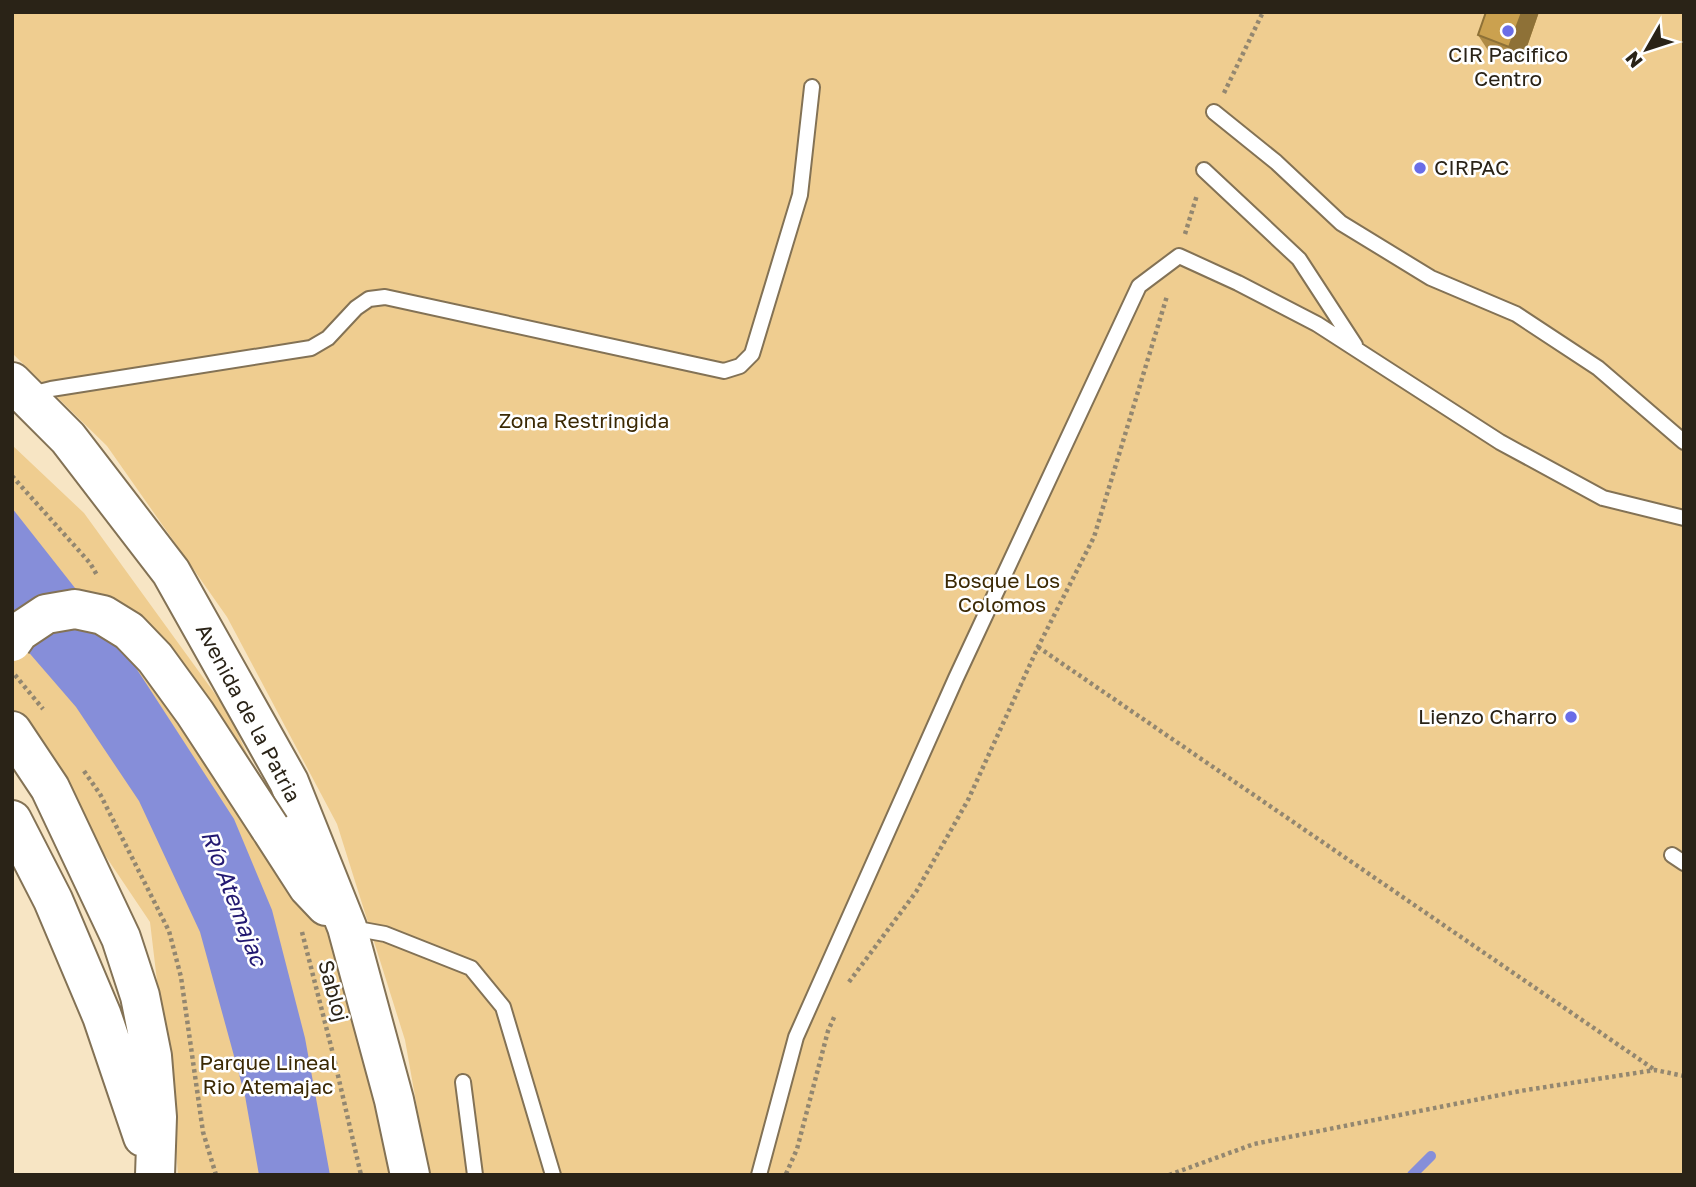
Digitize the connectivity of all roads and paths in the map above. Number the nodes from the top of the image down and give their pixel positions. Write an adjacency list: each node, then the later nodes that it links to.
1 (1264, 12): 3 (path)
2 (812, 87): 7 (lane)
3 (1214, 112): 8 (lane)
4 (1204, 170): 5 (path); 6 (lane)
5 (1179, 256): 6 (lane); 11 (path); 28 (lane)
6 (1359, 352): 9 (lane)
7 (19, 389): 17 (main road, Avenida de la Patria)
8 (1684, 442)
9 (1684, 518)
10 (12, 642): 17 (main road, bridge)
11 (1038, 647): 18 (path); 20 (path)
12 (12, 672): 13 (path)
13 (40, 704)
14 (12, 732): 23 (main road)
15 (12, 820): 23 (main road)
16 (300, 925): 24 (path, Sabloj)
17 (347, 927): 25 (main road, Avenida de la Patria); 27 (lane)
18 (844, 993)
19 (839, 1006): 29 (path)
20 (1655, 1070): 21 (path); 30 (path)
21 (1684, 1076)
22 (463, 1082): 26 (lane)
23 (155, 1175)
24 (361, 1175)
25 (410, 1175)
26 (475, 1175)
27 (554, 1175)
28 (759, 1175)
29 (786, 1175)
30 (1169, 1175)

